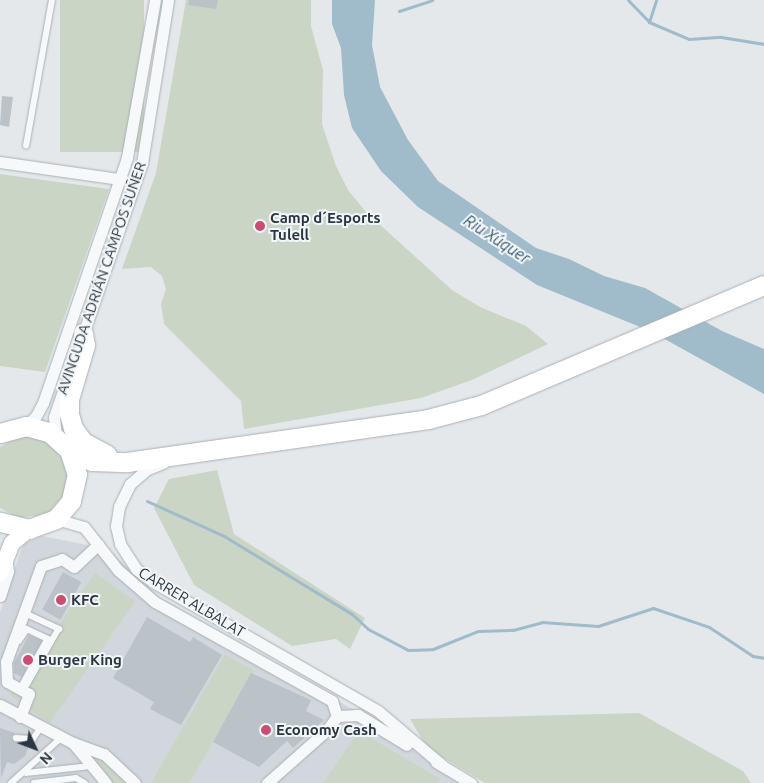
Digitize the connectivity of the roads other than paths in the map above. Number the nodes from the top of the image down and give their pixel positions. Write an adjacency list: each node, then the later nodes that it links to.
1 (52, 0): 4 (lane)
2 (155, 0): 6 (street, AVINGUDA ADRIÁN CAMPOS SUÑER)
3 (168, 0): 8 (street, AVINGUDA ADRIÁN CAMPOS SUÑER)
4 (26, 146)
5 (0, 162): 6 (street)
6 (120, 179): 9 (street, AVINGUDA ADRIÁN CAMPOS SUÑER)
7 (764, 284): 12 (main road)
8 (83, 333): 11 (street, AVINGUDA ADRIÁN CAMPOS SUÑER); 14 (main road)
9 (26, 426): 10 (main road); 11 (main road)
10 (0, 434)
11 (56, 436): 13 (main road)
12 (263, 443): 14 (main road); 35 (street, CARRER ALBALAT)
13 (69, 450): 15 (main road); 16 (main road)
14 (210, 450): 15 (main road)
15 (127, 462): 16 (main road)
16 (75, 490): 17 (main road)
17 (56, 519): 19 (main road); 20 (street, CARRER ALBALAT)
18 (0, 522): 19 (main road)
19 (29, 529): 21 (main road)
20 (98, 546): 24 (street); 28 (street, CARRER ALBALAT)
21 (6, 558): 22 (main road); 23 (street)
22 (0, 573)
23 (0, 596)
24 (25, 613): 25 (street); 26 (lane)
25 (10, 652): 26 (street); 26 (lane)
26 (22, 690): 29 (street)
27 (3, 709): 29 (street)
28 (337, 716): 35 (street, CARRER ALBALAT); 42 (street)
29 (20, 717): 30 (street)
30 (41, 727): 31 (street); 32 (lane)
31 (62, 737): 33 (street); 36 (lane)
32 (16, 738)
33 (73, 743): 34 (street); 41 (street)
34 (93, 766): 36 (lane); 40 (street)
35 (442, 766): 43 (street, CARRER ALBALAT)
36 (26, 773): 37 (lane)
37 (11, 783)
38 (34, 783): 39 (lane)
39 (85, 783)
40 (106, 783)
41 (135, 783)
42 (267, 783)
43 (471, 783)

